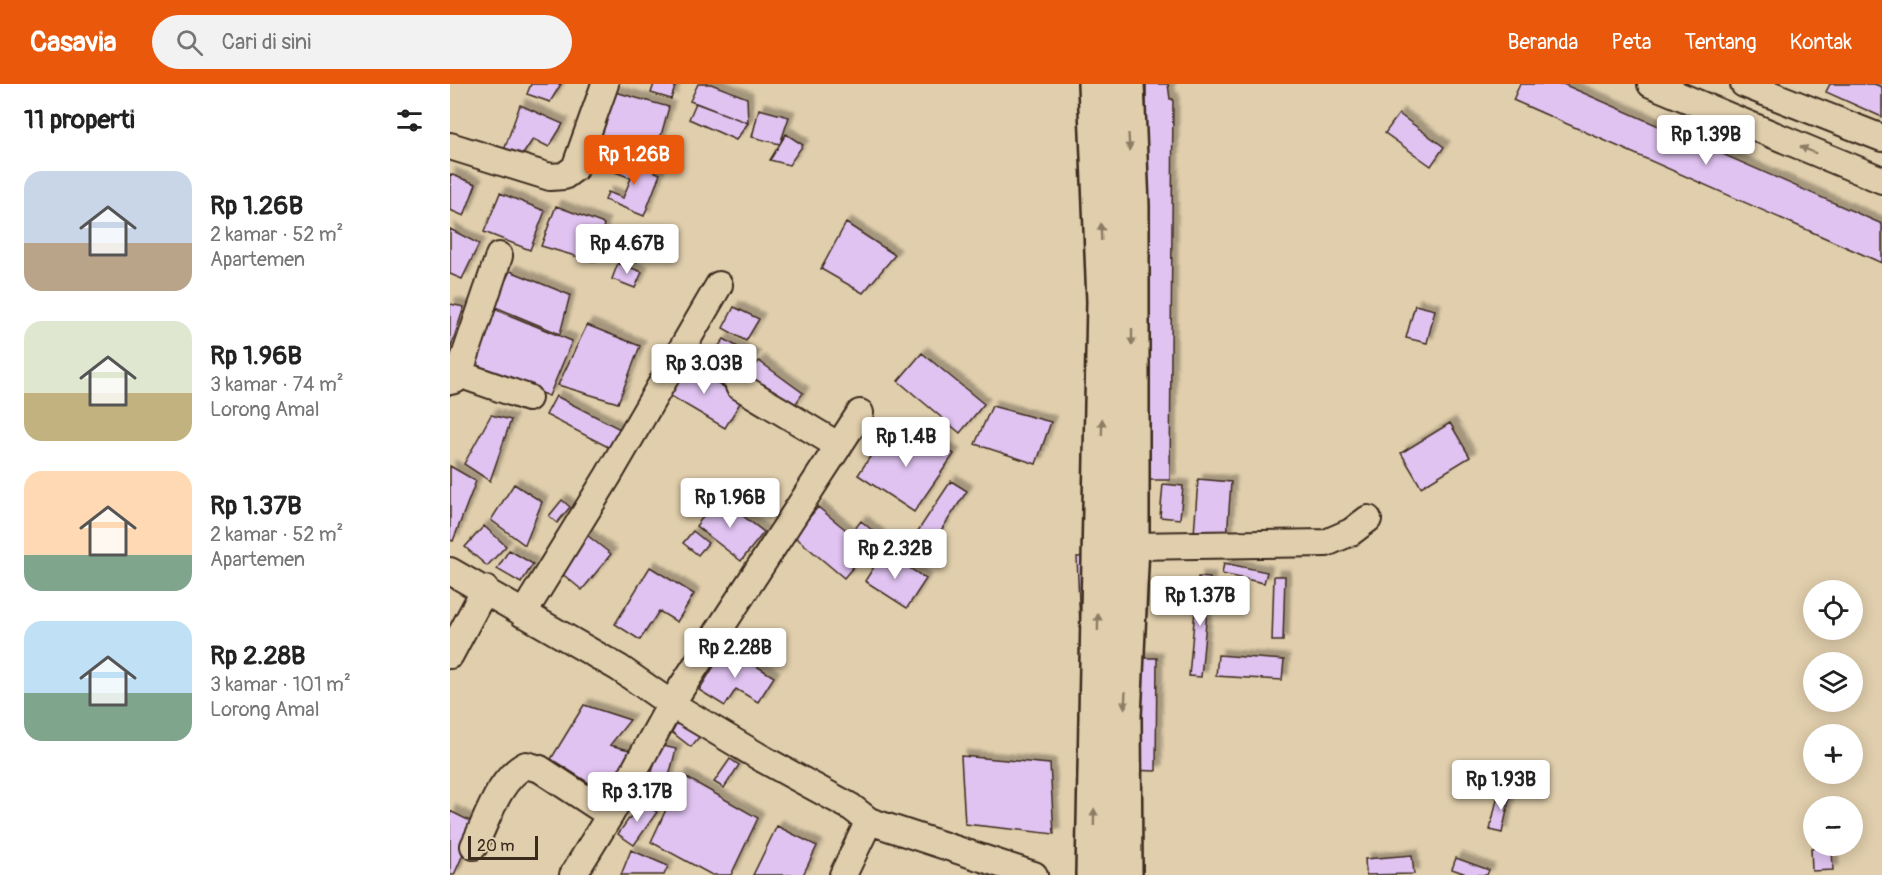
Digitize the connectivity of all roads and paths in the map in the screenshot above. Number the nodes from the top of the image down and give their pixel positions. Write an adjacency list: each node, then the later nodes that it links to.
1 (605, 84): 7 (street)
2 (1095, 84): 31 (street, one-way to 2)
3 (1126, 84): 19 (street, one-way to 19)
4 (1651, 84): 8 (street, one-way to 4)
5 (1744, 84): 6 (street)
6 (1875, 136): 8 (street)
7 (450, 146)
8 (1852, 168): 9 (street)
9 (1882, 180)
10 (499, 256): 13 (street)
11 (719, 285): 12 (street)
12 (682, 352): 14 (lane); 22 (street)
13 (455, 377): 15 (street)
14 (740, 386): 17 (street)
15 (528, 398)
16 (860, 413): 17 (street)
17 (839, 446): 24 (street)
18 (1368, 519): 19 (street)
19 (1132, 546): 32 (street, one-way to 32)
20 (450, 571): 21 (street)
21 (484, 590): 22 (street); 23 (street)
22 (523, 614): 24 (street)
23 (450, 655)
24 (671, 704): 25 (street); 26 (street)
25 (610, 816): 27 (street); 28 (street)
26 (869, 820): 29 (street); 30 (street)
27 (474, 846)
28 (573, 875)
29 (843, 875)
30 (1034, 875)
31 (1093, 875)
32 (1125, 875)

